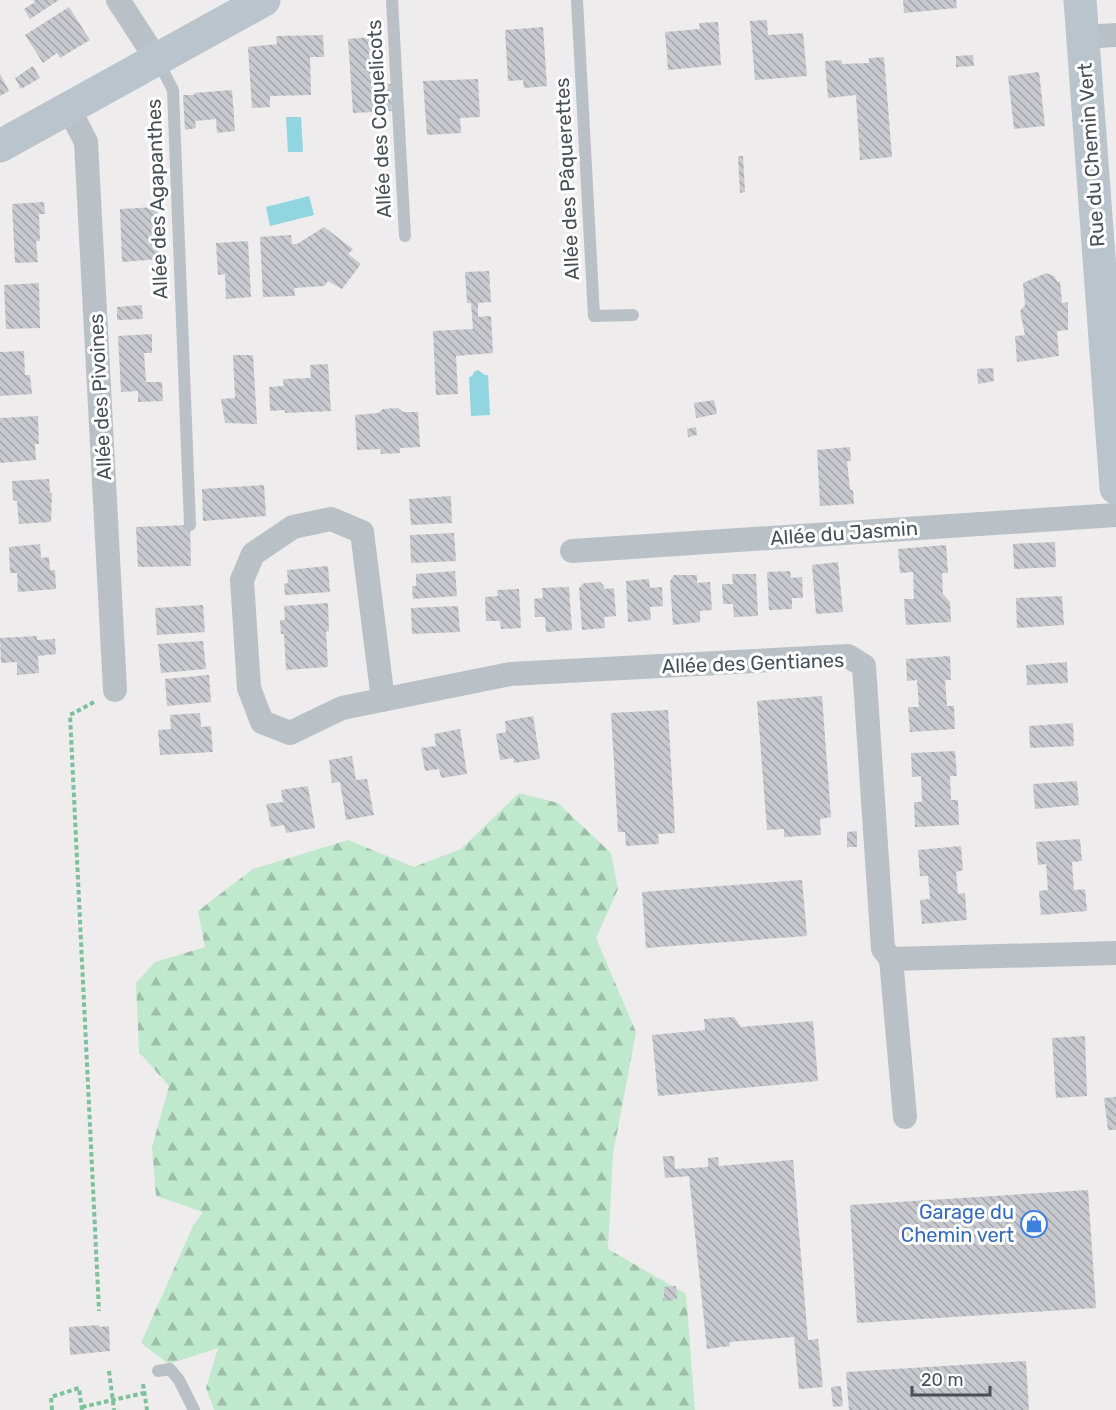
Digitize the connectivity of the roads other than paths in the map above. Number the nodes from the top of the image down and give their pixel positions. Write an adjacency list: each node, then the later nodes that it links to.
1 (118, 0): 8 (street)
2 (264, 0): 8 (street)
3 (392, 0): 11 (lane, Allée des Coquelicots)
4 (577, 0): 13 (lane, Allée des Pâquerettes)
5 (1080, 0): 7 (street, Rue du Chemin Vert)
6 (1116, 35): 7 (street)
7 (1083, 37): 12 (street, Rue du Chemin Vert)
8 (157, 60): 9 (street); 16 (lane, Allée des Agapanthes)
9 (69, 109): 10 (street); 18 (street, Allée des Pivoines)
10 (0, 146)
11 (405, 236)
12 (1109, 308): 14 (street, Rue du Chemin Vert)
13 (633, 315)
14 (1116, 489)
15 (1116, 515): 17 (street, Allée du Jasmin)
16 (190, 525)
17 (572, 551)
18 (115, 690)
19 (383, 700): 19 (street, Allée des Gentianes); 21 (street, Allée des Gentianes)
20 (1116, 953): 21 (street)
21 (891, 959): 22 (street, Allée des Gentianes)
22 (905, 1117)
23 (159, 1371): 24 (lane)
24 (194, 1410)

